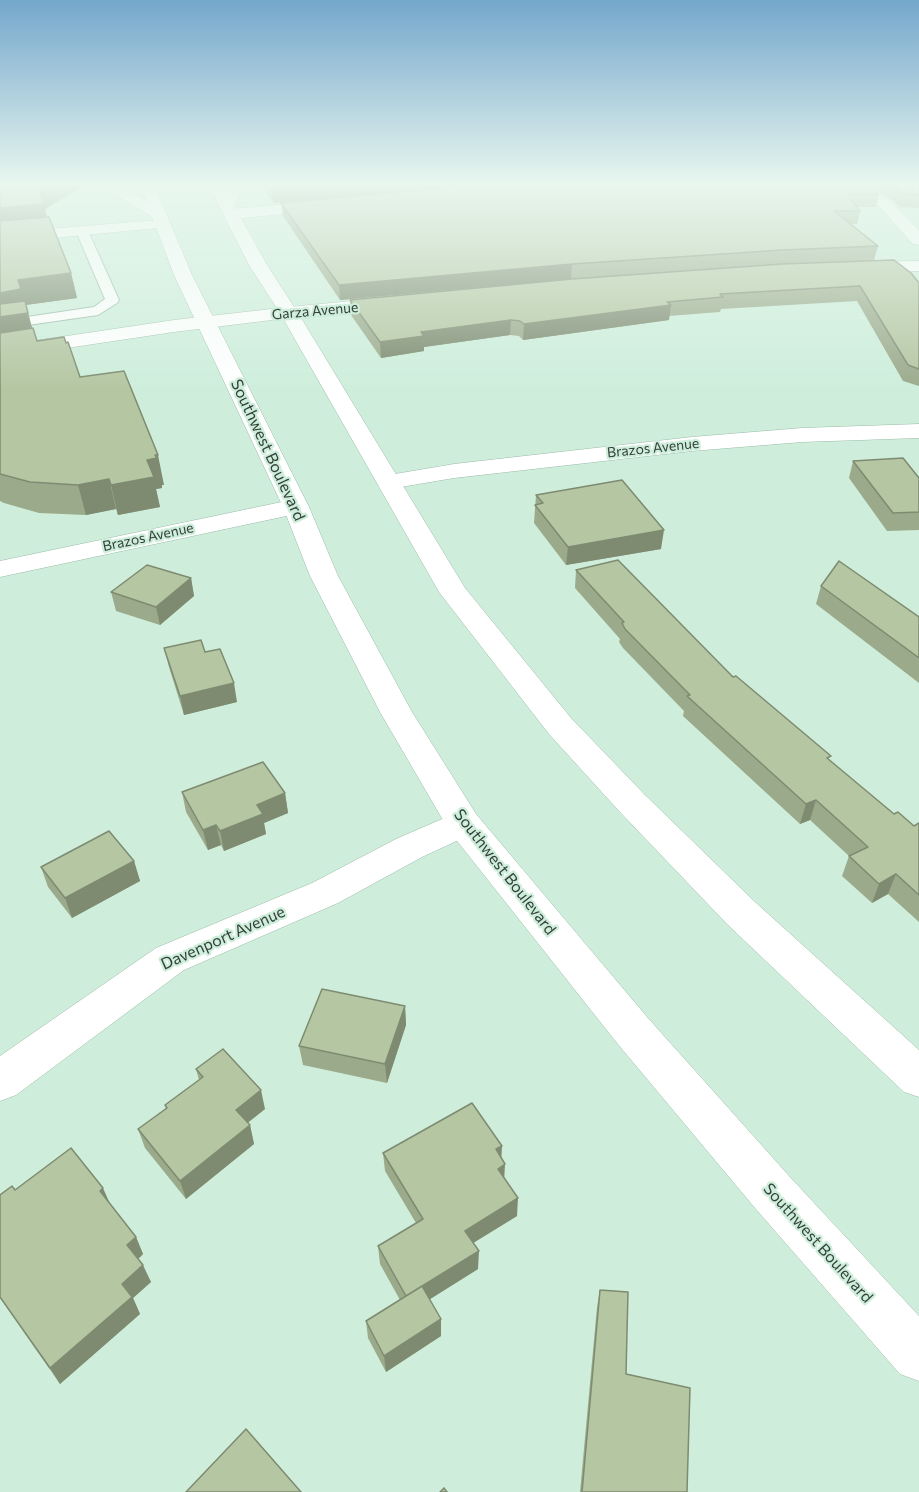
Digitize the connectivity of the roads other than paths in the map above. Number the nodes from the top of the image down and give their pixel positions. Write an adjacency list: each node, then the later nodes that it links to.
1 (91, 252): 9 (lane)
2 (174, 252): 8 (main road, Southwest Boulevard)
3 (251, 252): 7 (main road)
4 (919, 266): 5 (main road)
5 (843, 268)
6 (407, 302): 7 (main road, Garza Avenue)
7 (289, 313): 8 (main road, Garza Avenue); 12 (main road)
8 (207, 322): 10 (main road, Garza Avenue); 13 (main road, Southwest Boulevard)
9 (0, 325)
10 (0, 352)
11 (919, 431): 12 (main road, Brazos Avenue)
12 (389, 482): 16 (main road)
13 (296, 507): 14 (main road, Brazos Avenue); 15 (main road, Southwest Boulevard)
14 (0, 569)
15 (463, 823): 17 (main road, Davenport Avenue); 18 (main road, Southwest Boulevard)
16 (919, 1078)
17 (0, 1081)
18 (919, 1355)

